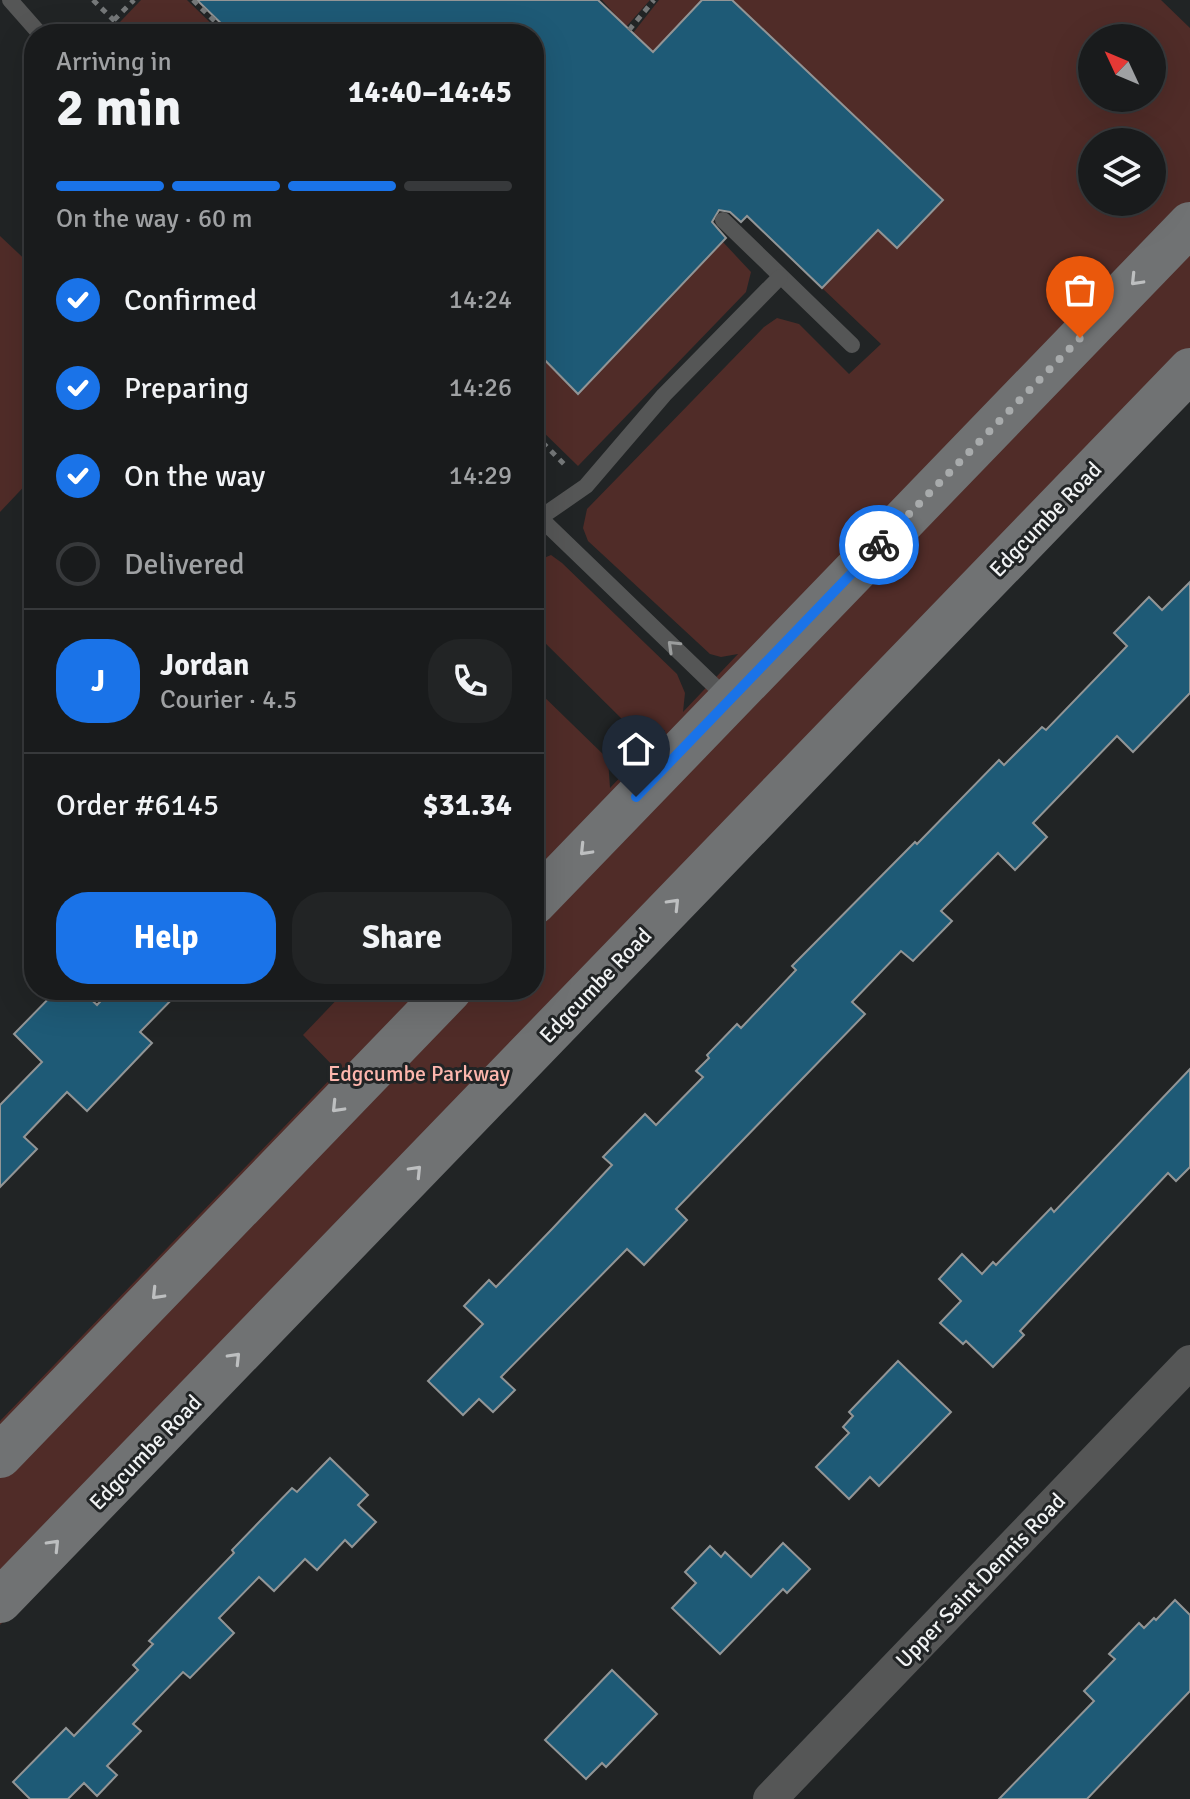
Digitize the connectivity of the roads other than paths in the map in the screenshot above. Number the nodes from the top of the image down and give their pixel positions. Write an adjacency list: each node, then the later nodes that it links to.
1 (10, 0): 2 (lane)
2 (31, 24)
3 (723, 220): 5 (lane)
4 (1190, 224): 10 (street, one-way to 10)
5 (780, 277): 6 (lane); 8 (lane)
6 (852, 345)
7 (1190, 370): 15 (street, Edgcumbe Road, one-way to 7)
8 (544, 512)
9 (544, 525): 10 (lane, one-way to 9)
10 (729, 701): 11 (street, one-way to 11)
11 (544, 890)
12 (440, 1000): 14 (street, one-way to 14)
13 (1190, 1362): 16 (street, Upper Saint Dennis Road)
14 (0, 1456)
15 (0, 1601)
16 (770, 1799)

